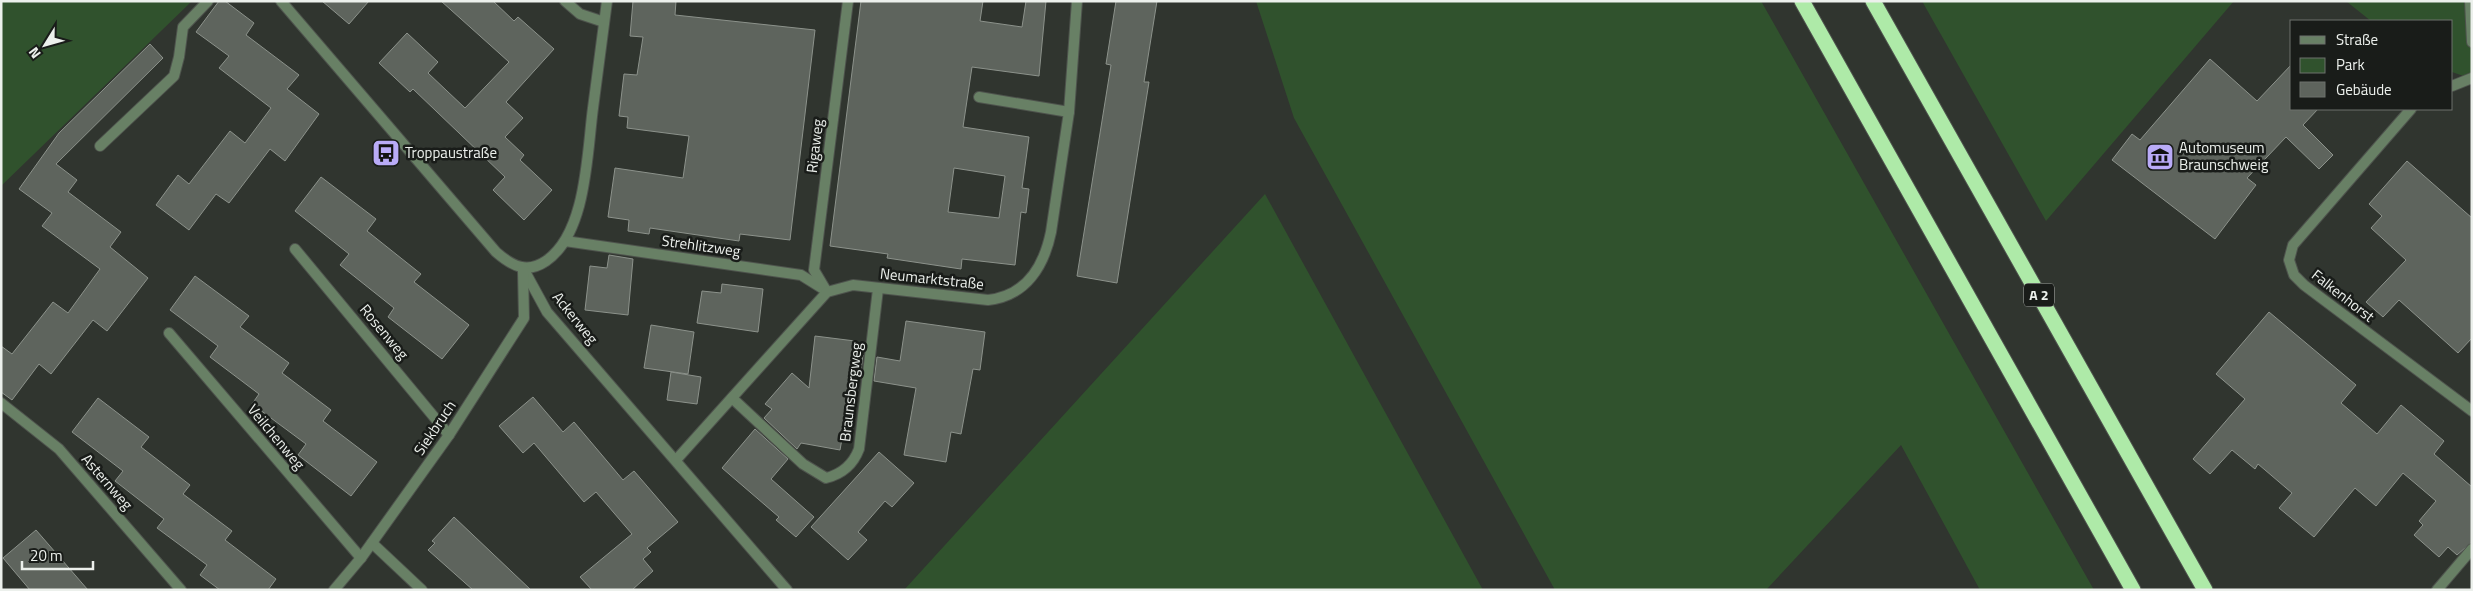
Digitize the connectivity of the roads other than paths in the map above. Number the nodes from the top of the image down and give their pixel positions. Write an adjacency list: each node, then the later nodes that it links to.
1 (208, 1): 17 (street)
2 (281, 1): 20 (street)
3 (565, 1): 10 (street)
4 (606, 1): 10 (street)
5 (848, 1): 22 (street, Rigaweg)
6 (1077, 1): 16 (street, Neumarktstraße)
7 (1802, 1): 36 (highway)
8 (1873, 1): 37 (highway, A 2)
9 (2470, 1): 11 (street)
10 (604, 22): 18 (street)
11 (2472, 42)
12 (2472, 78): 13 (street)
13 (2453, 86)
14 (980, 97): 16 (street)
15 (2409, 110): 26 (street, Falkenhorst)
16 (1069, 112): 21 (street, Neumarktstraße)
17 (100, 146)
18 (565, 241): 20 (street); 22 (street, Strehlitzweg)
19 (295, 249): 27 (street, Rosenweg)
20 (523, 268): 27 (street, Siekbruch); 28 (street, Ackerweg)
21 (878, 289): 22 (street, Neumarktstraße); 24 (street, Braunsbergweg)
22 (828, 292): 24 (street)
23 (169, 334): 31 (street, Veilchenweg)
24 (732, 398): 28 (street)
25 (1, 403): 32 (street, Asternweg)
26 (2472, 412)
27 (449, 435): 29 (street, Siekbruch)
28 (676, 460): 35 (street, Ackerweg)
29 (372, 543): 31 (street, Siekbruch); 34 (street)
30 (2472, 549): 38 (street)
31 (361, 558): 33 (street, Siekbruch)
32 (181, 590)
33 (334, 590)
34 (422, 590)
35 (787, 590)
36 (2133, 590)
37 (2205, 590)
38 (2437, 590)

